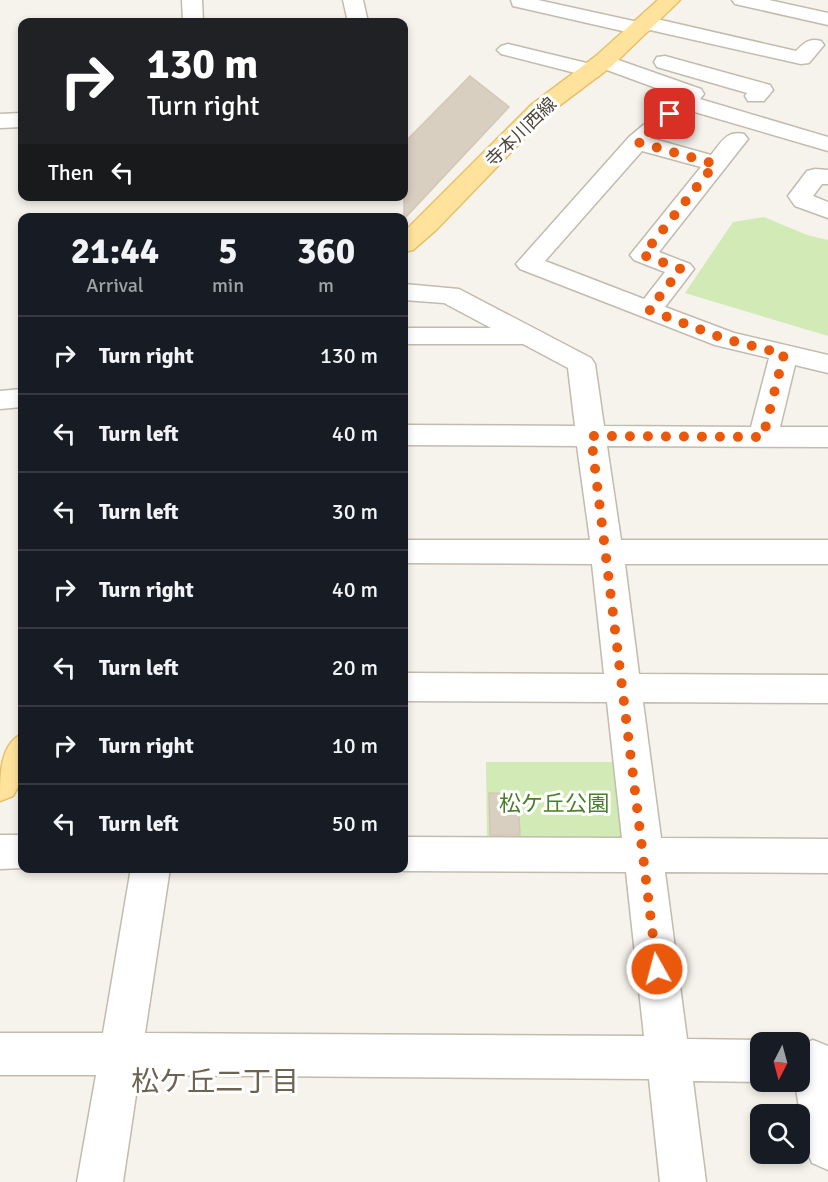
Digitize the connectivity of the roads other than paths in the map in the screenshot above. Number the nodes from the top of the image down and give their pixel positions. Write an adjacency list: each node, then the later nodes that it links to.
1 (192, 0): 6 (street)
2 (353, 0): 7 (street)
3 (670, 0): 9 (main road, 寺本川西線)
4 (742, 0): 8 (street)
5 (520, 2): 9 (street)
6 (194, 18)
7 (357, 18)
8 (828, 19)
9 (644, 26): 11 (street); 12 (main road, 寺本川西線)
10 (508, 50): 12 (street)
11 (804, 55)
12 (605, 60): 13 (street); 14 (street); 23 (main road, 寺本川西線)
13 (759, 93)
14 (686, 102): 18 (street); 19 (street)
15 (18, 120): 16 (street)
16 (0, 121)
17 (736, 139): 20 (street)
18 (637, 142): 20 (street); 25 (street)
19 (828, 144)
20 (715, 164): 25 (street)
21 (828, 177): 22 (street)
22 (828, 211)
23 (408, 242)
24 (408, 292): 27 (street)
25 (649, 310): 28 (street)
26 (408, 336): 27 (street)
27 (528, 336): 33 (street)
28 (784, 354): 29 (street); 34 (street)
29 (828, 364)
30 (18, 398): 31 (street)
31 (0, 400)
32 (408, 435): 33 (street)
33 (591, 436): 34 (street); 36 (street)
34 (763, 437): 35 (street)
35 (828, 437)
36 (607, 551): 37 (street); 38 (street); 40 (street)
37 (408, 552)
38 (828, 552)
39 (408, 687): 40 (street)
40 (623, 689): 41 (street); 47 (street)
41 (828, 690)
42 (18, 756): 43 (main road)
43 (0, 785)
44 (0, 852): 45 (street)
45 (18, 852)
46 (408, 854): 47 (street)
47 (643, 855): 48 (street); 52 (street)
48 (828, 856)
49 (150, 873): 51 (street)
50 (0, 1054): 51 (street)
51 (121, 1054): 52 (street); 56 (street)
52 (669, 1060): 53 (street); 57 (street)
53 (750, 1060)
54 (814, 1061): 55 (street)
55 (828, 1148)
56 (100, 1182)
57 (683, 1182)

